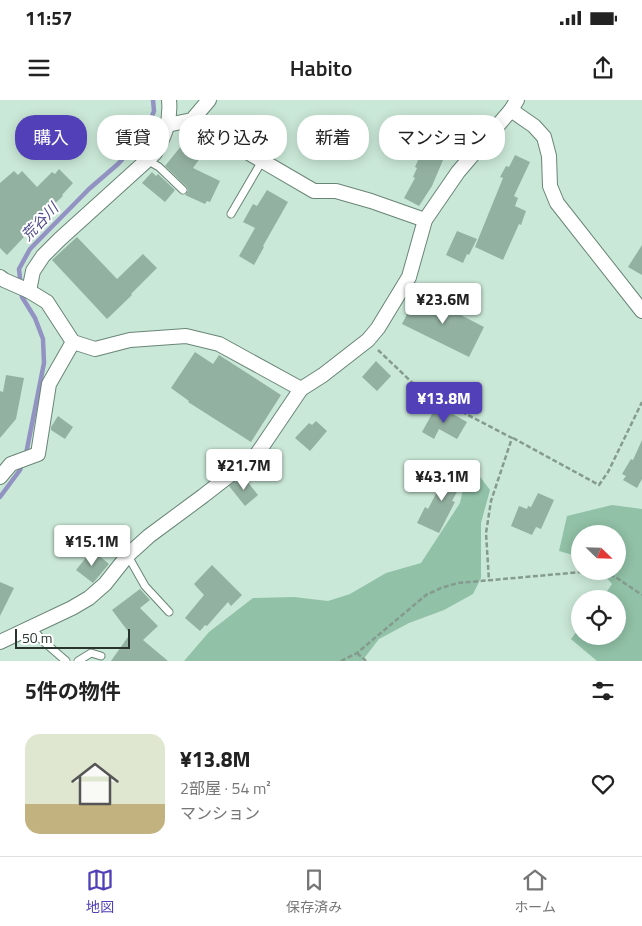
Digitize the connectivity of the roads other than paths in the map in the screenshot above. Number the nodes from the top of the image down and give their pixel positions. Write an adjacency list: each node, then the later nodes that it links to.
1 (169, 100): 5 (street)
2 (209, 100): 4 (street)
3 (514, 105): 10 (street); 13 (street)
4 (196, 115)
5 (169, 116)
6 (148, 160): 8 (lane); 12 (street)
7 (262, 161): 9 (lane); 10 (street)
8 (183, 190)
9 (232, 214)
10 (424, 220): 15 (street)
11 (0, 277): 12 (street)
12 (29, 291): 14 (street)
13 (642, 311)
14 (73, 342): 15 (street); 16 (street)
15 (301, 389): 17 (street)
16 (0, 477)
17 (128, 555): 18 (lane); 19 (street)
18 (169, 612)
19 (31, 628): 20 (street); 22 (lane)
20 (0, 642)
21 (101, 656): 23 (lane)
22 (66, 661)
23 (78, 661)

